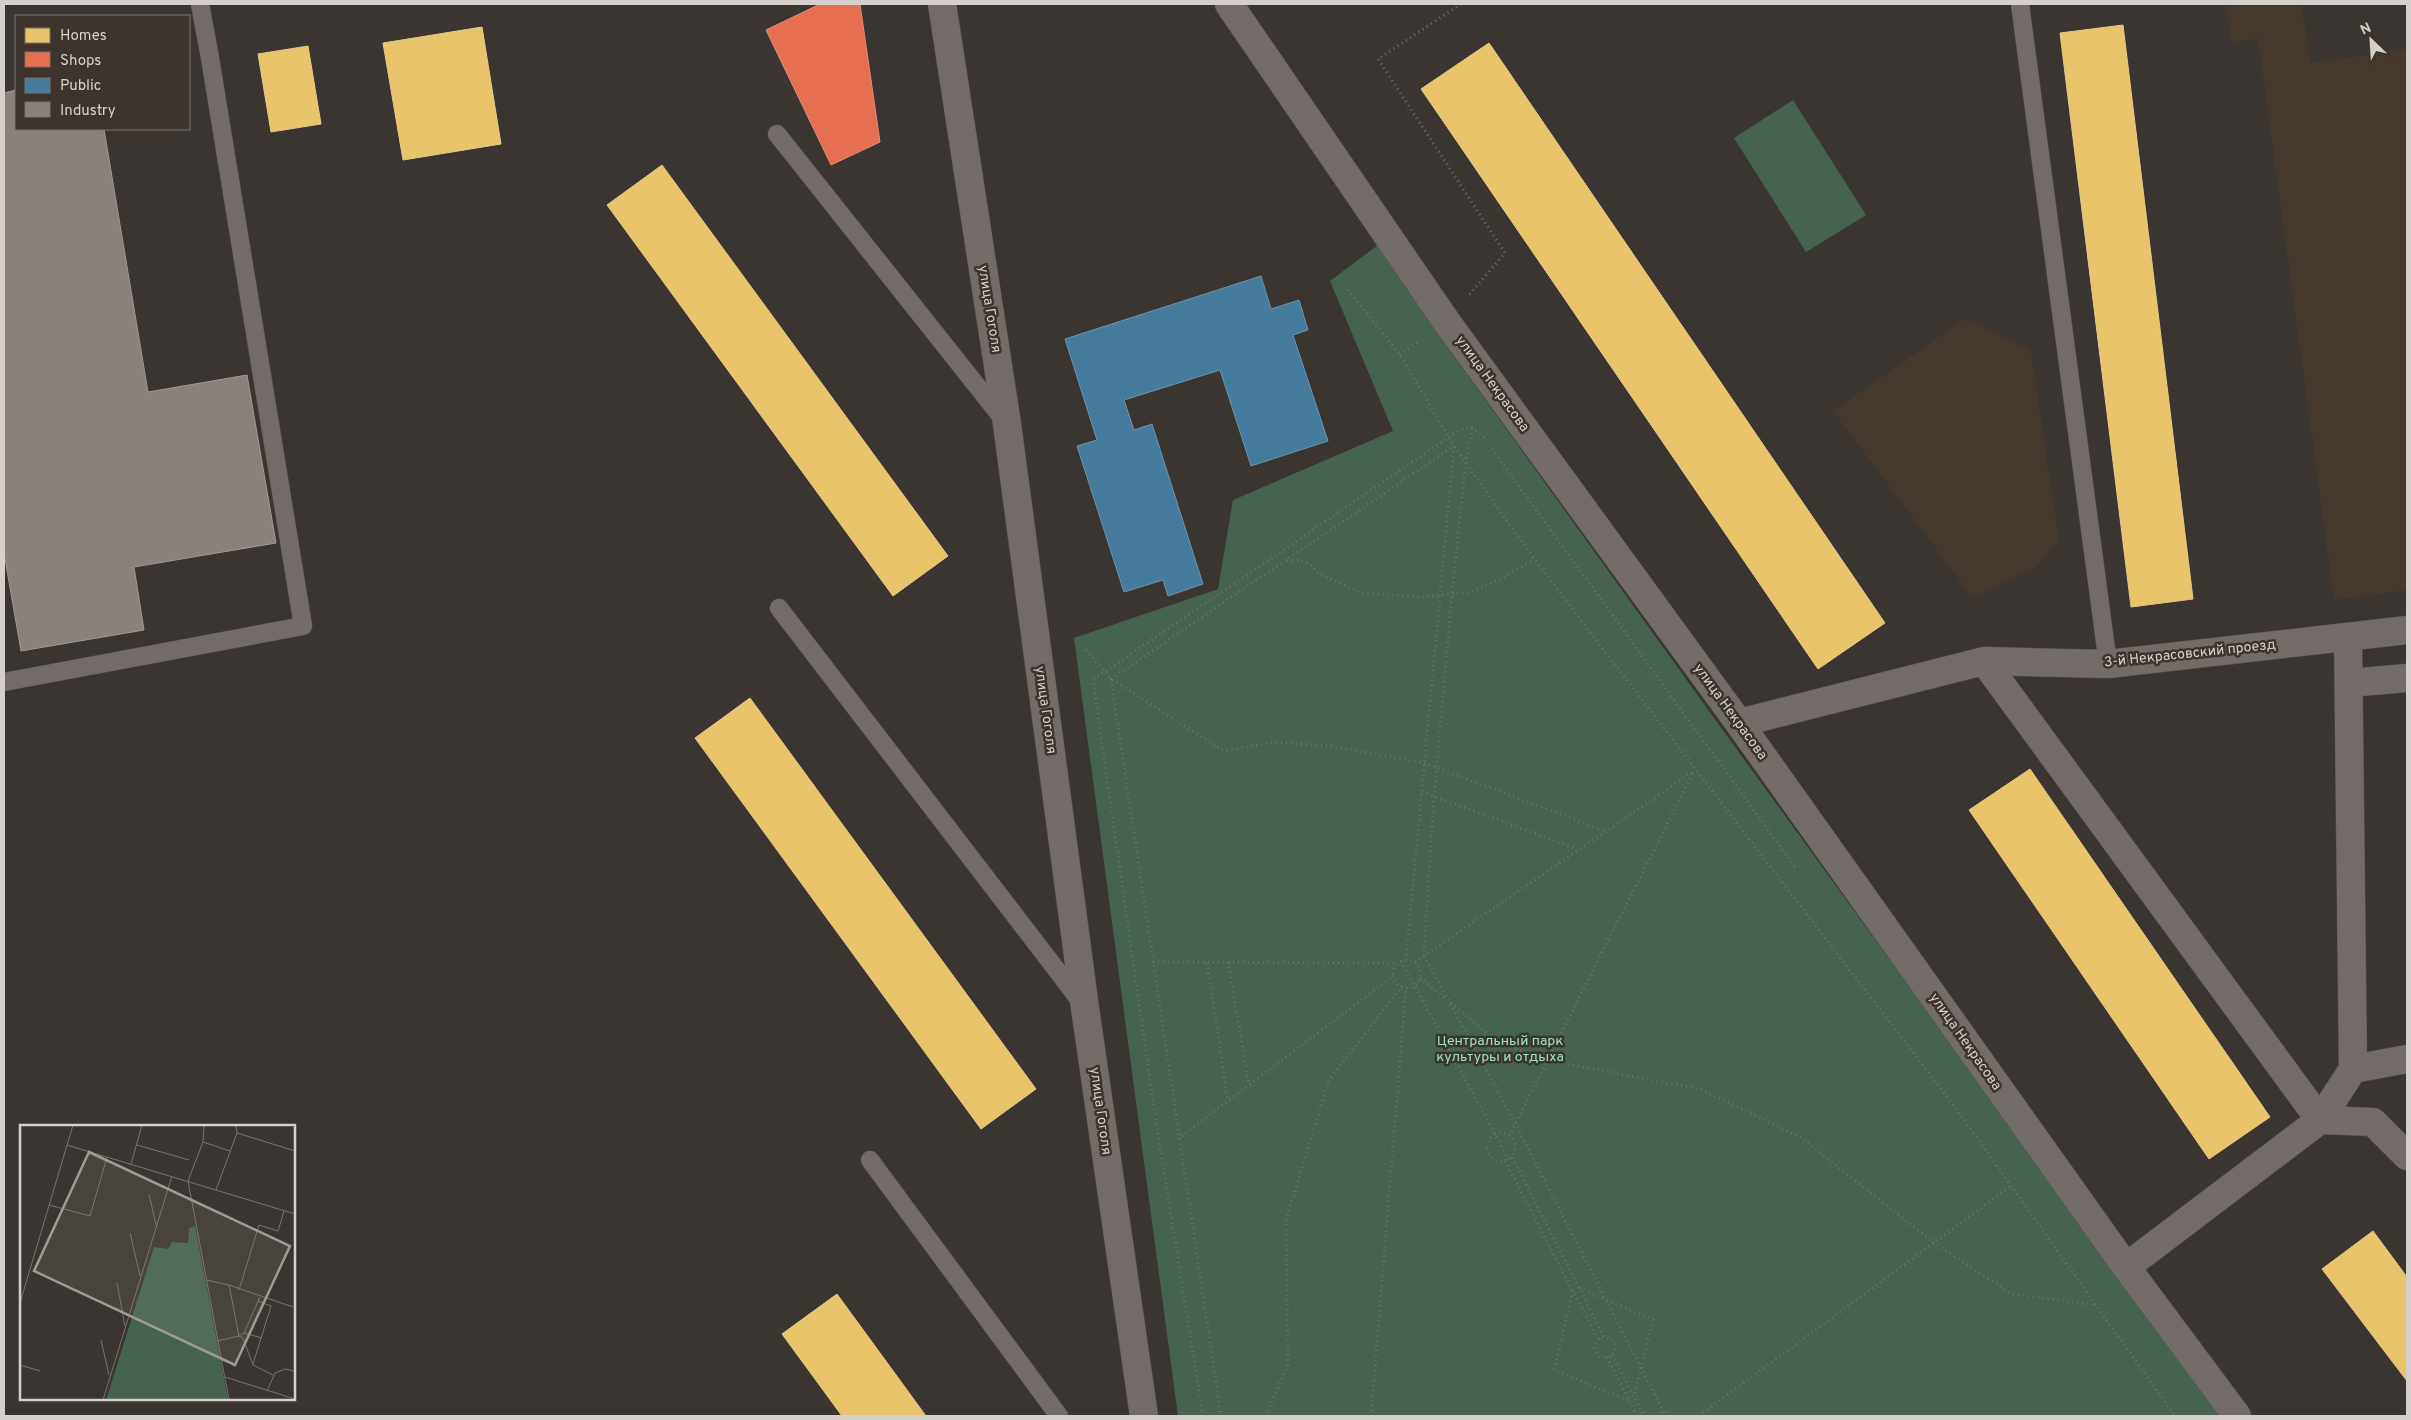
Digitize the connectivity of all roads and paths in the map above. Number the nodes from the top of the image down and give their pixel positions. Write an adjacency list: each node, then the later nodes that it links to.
1 (200, 4): 27 (lane)
2 (942, 4): 9 (street, улица Гоголя)
3 (1229, 4): 8 (street, улица Некрасова)
4 (1461, 4): 8 (path)
5 (2020, 4): 23 (lane)
6 (777, 134): 9 (lane)
7 (1348, 290): 11 (path)
8 (1446, 321): 29 (street, улица Некрасова)
9 (1007, 424): 50 (street, улица Гоголя)
10 (1472, 428): 11 (path); 13 (path); 37 (path)
11 (1449, 436): 12 (path); 24 (path)
12 (1454, 446): 13 (path); 15 (path); 17 (path)
13 (1466, 461): 14 (path); 16 (path)
14 (1534, 559): 16 (path); 32 (path)
15 (1286, 561): 17 (path); 26 (path)
16 (1452, 594): 17 (path); 31 (path)
17 (1440, 596): 30 (path)
18 (779, 608): 50 (lane)
19 (2407, 630): 20 (street, 3-й Некрасовский проезд)
20 (2348, 637): 23 (street, 3-й Некрасовский проезд); 28 (street)
21 (1086, 650): 24 (path)
22 (1984, 661): 23 (street, 3-й Некрасовский проезд); 29 (street, 3-й Некрасовский проезд); 56 (street)
23 (2108, 664)
24 (1104, 672): 26 (path); 78 (path)
25 (2407, 678): 28 (street)
26 (1111, 679): 30 (path); 40 (path)
27 (4, 682)
28 (2349, 683): 53 (street)
29 (1739, 723): 66 (street, улица Некрасова)
30 (1424, 764): 31 (path); 33 (path)
31 (1438, 769): 34 (path); 35 (path)
32 (1694, 770): 35 (path); 51 (path); 64 (path)
33 (1422, 792): 34 (path); 39 (path)
34 (1434, 796): 36 (path); 38 (path)
35 (1604, 831): 36 (path)
36 (1578, 849): 38 (path)
37 (1798, 870)
38 (1424, 955): 43 (path); 49 (path)
39 (1406, 960): 42 (path); 43 (path)
40 (1152, 962): 44 (path); 60 (path)
41 (1228, 962): 42 (path); 44 (path); 54 (path)
42 (1399, 962): 45 (path); 47 (path)
43 (1415, 962): 46 (path)
44 (1207, 963): 55 (path)
45 (1394, 976): 48 (path); 54 (path)
46 (1420, 978): 47 (path); 49 (path)
47 (1414, 986): 48 (path); 58 (path)
48 (1404, 987): 80 (path); 81 (path)
49 (1448, 1001): 51 (path); 57 (path)
50 (1085, 1008): 77 (street, улица Гоголя)
51 (1548, 1059): 57 (path); 65 (path)
52 (2407, 1059): 53 (street)
53 (2352, 1068): 56 (street)
54 (1249, 1085): 55 (path)
55 (1228, 1102): 60 (path)
56 (2320, 1120): 61 (street); 66 (street)
57 (1515, 1123): 59 (path); 69 (path)
58 (1496, 1135): 59 (path); 62 (path); 62 (path)
59 (1509, 1136): 62 (path)
60 (1178, 1139): 79 (path)
61 (2407, 1156)
62 (1508, 1159): 67 (path); 68 (path)
63 (870, 1160): 76 (lane)
64 (2011, 1186): 65 (path); 70 (path)
65 (1934, 1243): 70 (path); 85 (path)
66 (2126, 1267): 87 (street, улица Некрасова)
67 (1579, 1288): 69 (path); 71 (path)
68 (1573, 1291): 72 (path); 75 (path)
69 (1605, 1299): 73 (path); 73 (path)
70 (2096, 1305): 86 (path)
71 (1612, 1355): 72 (path); 74 (path)
72 (1607, 1357): 75 (path)
73 (1642, 1366): 74 (path); 84 (path)
74 (1634, 1396): 83 (path)
75 (1628, 1400): 82 (path)
76 (1059, 1416)
77 (1144, 1416)
78 (1203, 1416)
79 (1221, 1416)
80 (1266, 1416)
81 (1371, 1416)
82 (1637, 1416)
83 (1644, 1416)
84 (1666, 1416)
85 (1699, 1416)
86 (2176, 1416)
87 (2237, 1416)

